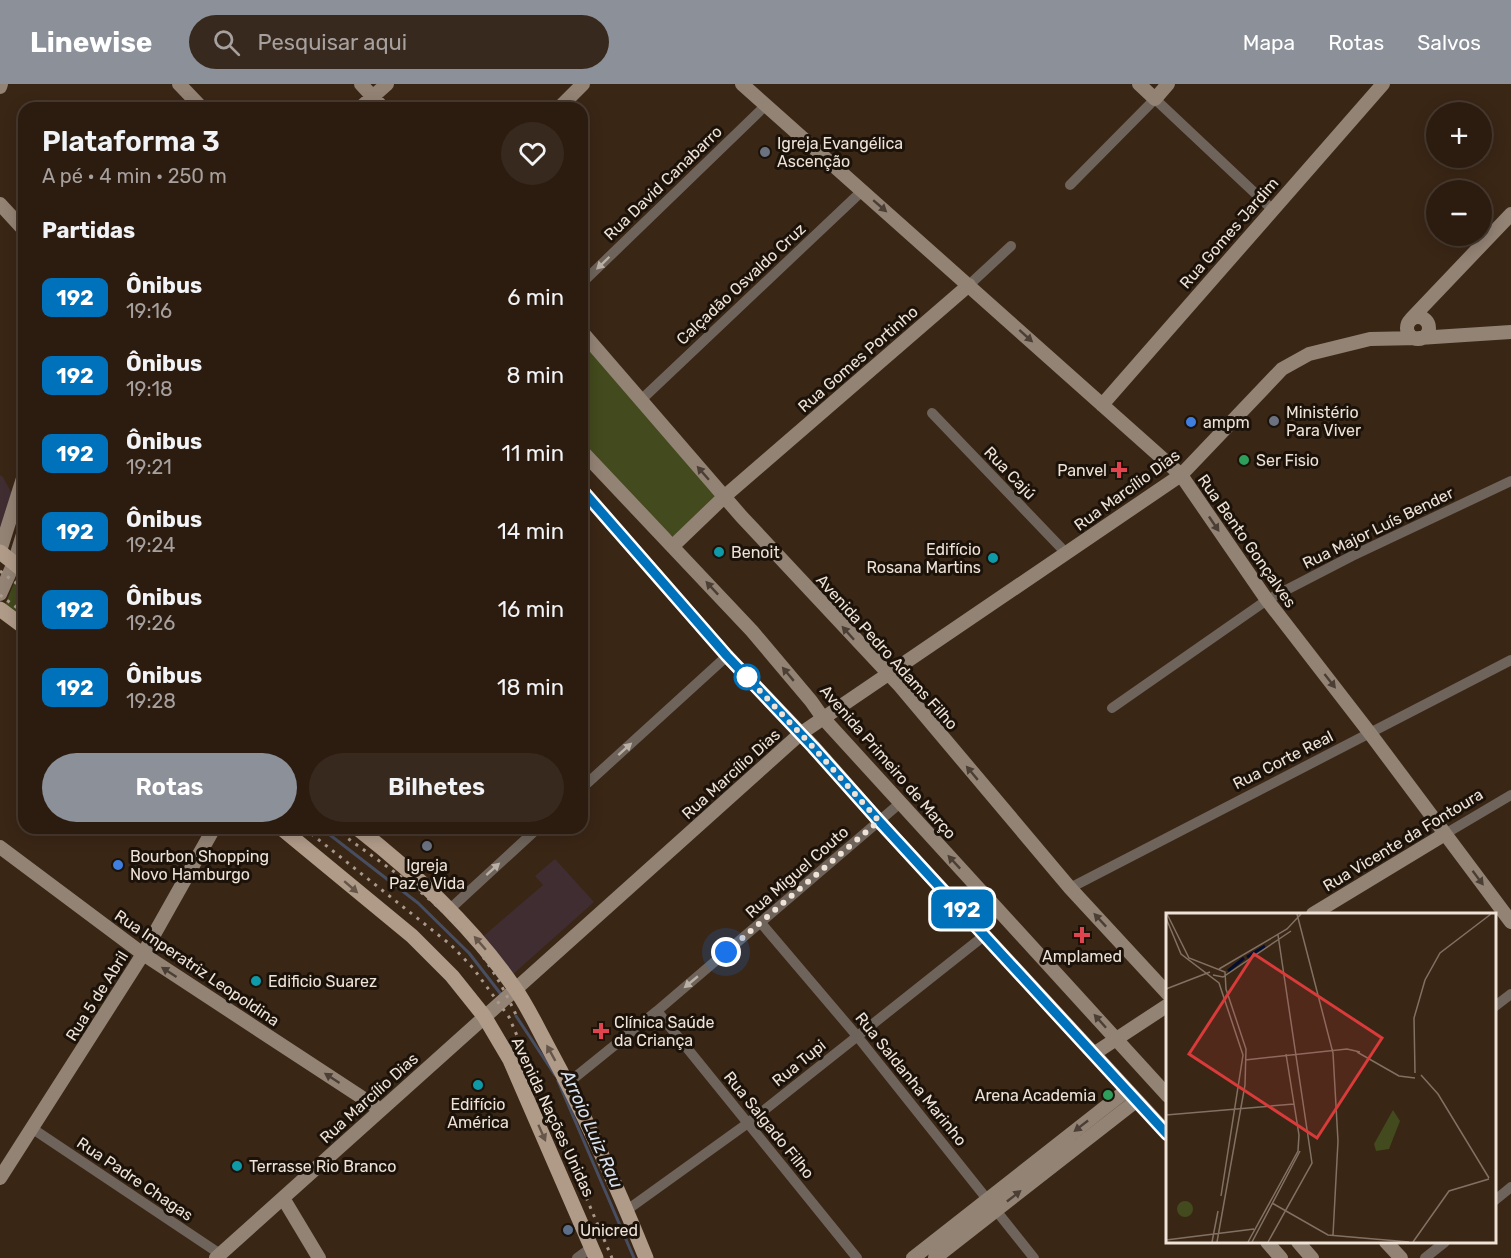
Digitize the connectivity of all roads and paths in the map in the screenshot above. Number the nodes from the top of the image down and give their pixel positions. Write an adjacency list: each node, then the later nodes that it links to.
1 (179, 84): 11 (main road)
2 (361, 84): 9 (main road)
3 (387, 84): 9 (main road)
4 (583, 84): 14 (main road)
5 (742, 84): 15 (main road, Rua Bento Gonçalves)
6 (1139, 84): 10 (main road)
7 (1168, 84): 10 (main road)
8 (1383, 84): 19 (main road, Rua Gomes Jardim)
9 (373, 97): 12 (main road); 13 (main road)
10 (1155, 99): 16 (street); 19 (street)
11 (196, 102)
12 (367, 102)
13 (378, 102)
14 (565, 102)
15 (766, 105): 17 (main road, Rua Bento Gonçalves); 23 (street, Rua David Canabarro, one-way to 23)
16 (1070, 185)
17 (862, 191): 24 (main road, Rua Bento Gonçalves, one-way to 24); 33 (street, Calçadão Osvaldo Cruz)
18 (0, 204): 21 (main road)
19 (1272, 209): 34 (main road, Rua Gomes Jardim)
20 (1511, 214): 25 (main road)
21 (18, 224)
22 (1011, 246): 24 (street, Rua Gomes Portinho)
23 (588, 277)
24 (969, 285): 34 (main road, Rua Bento Gonçalves, one-way to 34); 40 (main road, Rua Gomes Portinho)
25 (1440, 291): 26 (main road); 27 (main road)
26 (1410, 320): 27 (main road, Rua Marcílio Dias); 30 (main road); 32 (main road, Rua Marcílio Dias)
27 (1427, 322): 29 (main road, Rua Marcílio Dias); 30 (main road)
28 (1511, 332): 29 (main road, Rua Marcílio Dias)
29 (1467, 334): 30 (main road, Rua Marcílio Dias)
30 (1419, 338): 32 (main road, Rua Marcílio Dias)
31 (588, 339): 33 (main road, Avenida Pedro Adams Filho)
32 (1370, 339): 37 (main road, Rua Marcílio Dias)
33 (641, 400): 40 (main road, Avenida Pedro Adams Filho, one-way to 33)
34 (1101, 405): 37 (main road, Rua Bento Gonçalves)
35 (932, 413): 44 (street, Rua Cajú)
36 (588, 457): 42 (main road, Avenida Primeiro de Março)
37 (1181, 475): 44 (main road, Rua Marcílio Dias); 48 (main road, Rua Bento Gonçalves, one-way to 48)
38 (1511, 481): 48 (street, Rua Major Luís Bender)
39 (18, 495): 43 (main road)
40 (725, 496): 42 (main road, Rua Gomes Portinho); 53 (main road, Avenida Pedro Adams Filho, one-way to 40)
41 (588, 497): 51 (main road)
42 (673, 546): 55 (main road, Avenida Primeiro de Março, one-way to 42)
43 (0, 552): 45 (main road)
44 (1066, 553): 53 (main road, Rua Marcílio Dias)
45 (18, 566)
46 (18, 568): 47 (main road)
47 (0, 594)
48 (1267, 600): 54 (street, Rua Major Luís Bender); 56 (main road, Rua Bento Gonçalves, one-way to 56)
49 (0, 609): 50 (main road)
50 (18, 622)
51 (727, 656): 57 (main road); 58 (street, one-way to 51)
52 (1511, 660): 56 (street, Rua Corte Real)
53 (889, 675): 55 (main road, Rua Marcílio Dias); 68 (main road, Avenida Pedro Adams Filho, one-way to 53)
54 (1112, 708)
55 (823, 718): 57 (main road, Rua Marcílio Dias); 60 (main road, Avenida Primeiro de Março)
56 (1369, 732): 66 (main road, Rua Bento Gonçalves); 68 (street, Rua Corte Real)
57 (800, 734): 61 (main road); 75 (main road, Rua Marcílio Dias)
58 (588, 783)
59 (1511, 795): 66 (street, Rua Vicente da Fontoura)
60 (900, 804): 61 (street, Rua Miguel Couto); 83 (main road, Avenida Primeiro de Março, one-way to 60)
61 (879, 821): 72 (street, Rua Miguel Couto); 73 (main road)
62 (211, 834): 74 (main road, Rua 5 de Abril)
63 (287, 834): 81 (main road, Avenida Nações Unidas, one-way to 81)
64 (365, 834): 69 (main road, Avenida Nações Unidas)
65 (531, 834): 69 (street, one-way to 65)
66 (1444, 834): 70 (main road, Rua Vicente da Fontoura); 71 (main road, Rua Bento Gonçalves, one-way to 71)
67 (0, 847): 74 (main road, Rua Imperatriz Leopoldina)
68 (1070, 888): 76 (main road, Avenida Pedro Adams Filho, one-way to 68)
69 (450, 909): 75 (main road, Avenida Nações Unidas, one-way to 69)
70 (1316, 913)
71 (1511, 922)
72 (761, 923): 80 (street, Rua Miguel Couto, one-way to 80); 82 (street, Rua Saldanha Marinho)
73 (986, 935): 82 (street, Rua Tupi); 84 (main road)
74 (143, 954): 88 (main road, Rua Imperatriz Leopoldina, one-way to 74); 90 (main road, Rua 5 de Abril)
75 (516, 989): 81 (main road, Rua Marcílio Dias); 85 (main road, Avenida Nações Unidas, one-way to 75)
76 (1166, 993)
77 (1511, 993): 78 (street)
78 (1496, 1005)
79 (1166, 1006): 83 (main road)
80 (657, 1011): 85 (street, Rua Miguel Couto); 89 (street, Rua Salgado Filho)
81 (483, 1016): 88 (main road, Rua Marcílio Dias); 102 (main road, Avenida Nações Unidas, one-way to 102)
82 (857, 1036): 89 (street, Rua Tupi); 96 (street, Rua Saldanha Marinho)
83 (1116, 1039): 84 (main road); 87 (main road, Avenida Primeiro de Março)
84 (1095, 1053): 86 (main road)
85 (568, 1083): 97 (main road, Avenida Nações Unidas)
86 (1132, 1095): 91 (main road); 96 (main road)
87 (1166, 1095)
88 (381, 1110): 94 (main road, Rua Marcílio Dias)
89 (748, 1123): 97 (street, Rua Tupi); 107 (street, Rua Salgado Filho)
90 (33, 1129): 92 (main road, Rua 5 de Abril); 103 (street, Rua Padre Chagas)
91 (1166, 1133)
92 (0, 1178)
93 (1511, 1187): 95 (street)
94 (283, 1198): 103 (main road, Rua Marcílio Dias); 104 (main road)
95 (1496, 1199)
96 (993, 1204): 108 (main road); 109 (main road); 110 (street, Rua Saldanha Marinho)
97 (627, 1210): 106 (main road, Avenida Nações Unidas)
98 (1268, 1243): 111 (main road)
99 (1299, 1243): 112 (main road)
100 (1387, 1243): 113 (main road)
101 (1444, 1243): 114 (street)
102 (594, 1252): 105 (street)
103 (218, 1256)
104 (319, 1258)
105 (577, 1258)
106 (646, 1258)
107 (857, 1258)
108 (914, 1258)
109 (935, 1258)
110 (1034, 1258)
111 (1281, 1258)
112 (1312, 1258)
113 (1401, 1258)
114 (1425, 1258)

